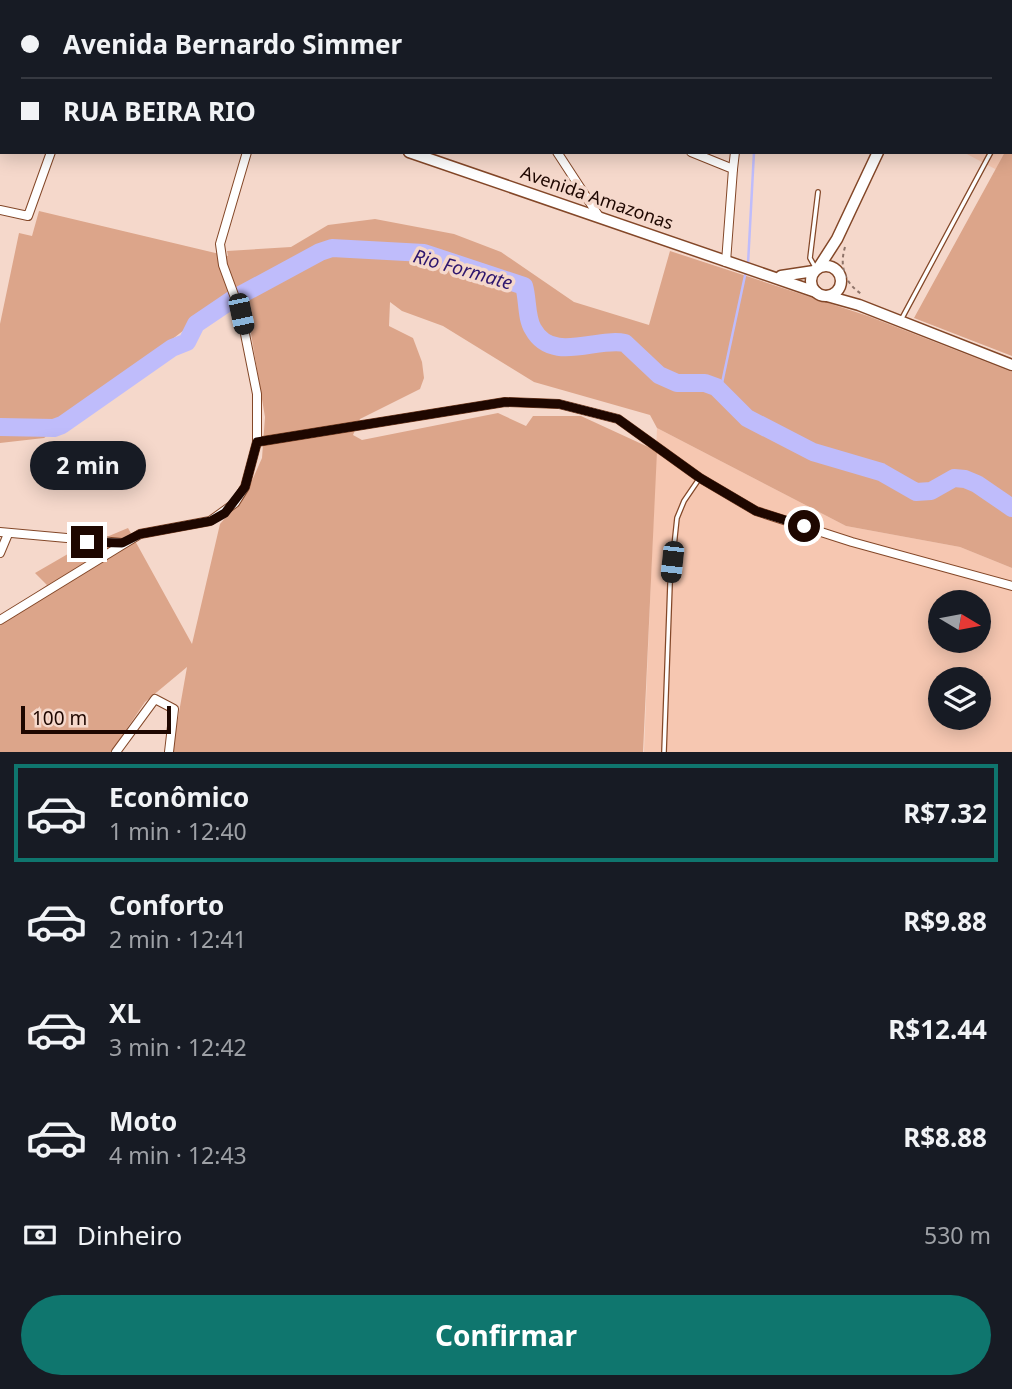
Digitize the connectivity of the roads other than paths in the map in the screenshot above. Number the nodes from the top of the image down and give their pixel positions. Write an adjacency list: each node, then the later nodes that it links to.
1 (50, 154): 11 (street)
2 (246, 154): 24 (street)
3 (415, 154): 12 (street, Avenida Amazonas)
4 (558, 154): 12 (street)
5 (696, 154): 9 (street)
6 (735, 154): 9 (street)
7 (877, 154): 13 (street)
8 (991, 154): 22 (lane)
9 (733, 169): 14 (street)
10 (818, 192): 15 (lane)
11 (0, 210)
12 (598, 215): 14 (street, Avenida Amazonas)
13 (842, 240): 15 (street); 16 (street)
14 (726, 262): 17 (street, Avenida Amazonas)
15 (817, 269): 16 (street); 17 (street, Avenida Amazonas); 19 (street)
16 (837, 271): 18 (street)
17 (774, 276): 19 (street, Avenida Amazonas)
18 (840, 284): 20 (street); 21 (street)
19 (816, 292): 20 (street)
20 (827, 296): 21 (street)
21 (863, 301): 22 (street)
22 (900, 322): 23 (street)
23 (1012, 365)
24 (257, 442): 25 (street); 27 (street)
25 (700, 478): 29 (street); 33 (lane)
26 (4, 533): 27 (street); 28 (street)
27 (122, 543): 30 (street)
28 (0, 553)
29 (1012, 586)
30 (0, 620)
31 (116, 752): 32 (street)
32 (169, 752)
33 (664, 752)

